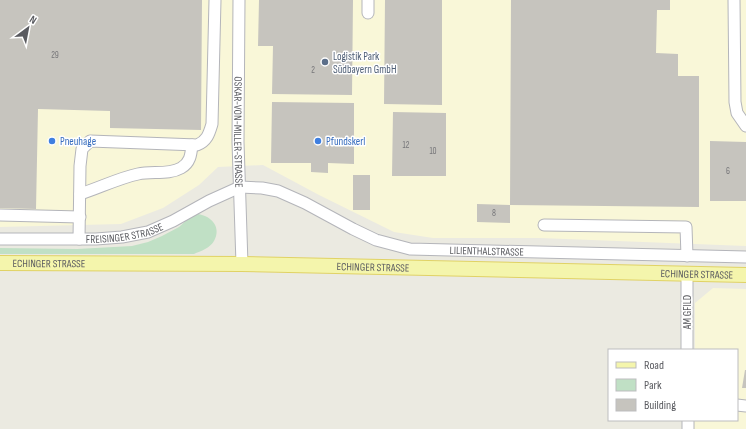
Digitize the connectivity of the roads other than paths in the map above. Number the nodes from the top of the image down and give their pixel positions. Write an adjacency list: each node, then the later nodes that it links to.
1 (215, 0): 7 (street)
2 (239, 0): 8 (street, OSKAR-VON-MILLER-STRASSE)
3 (368, 0): 5 (street)
4 (734, 0): 6 (street)
5 (368, 13)
6 (746, 126)
7 (192, 145): 9 (street); 9 (street)
8 (240, 187): 14 (street, FREISINGER STRASSE); 15 (street, LILIENTHALSTRASSE); 18 (street, OSKAR-VON-MILLER-STRASSE)
9 (80, 194): 11 (street)
10 (0, 215): 11 (street)
11 (80, 218): 14 (street)
12 (544, 225): 15 (street)
13 (0, 239): 14 (street, FREISINGER STRASSE)
14 (79, 239)
15 (687, 256): 16 (street, LILIENTHALSTRASSE)
16 (746, 257)
17 (0, 263): 18 (main road, ECHINGER STRASSE)
18 (242, 264): 19 (main road, ECHINGER STRASSE)
19 (687, 275): 20 (main road, ECHINGER STRASSE); 21 (street, AM GFILD)
20 (746, 275)
21 (688, 349)

